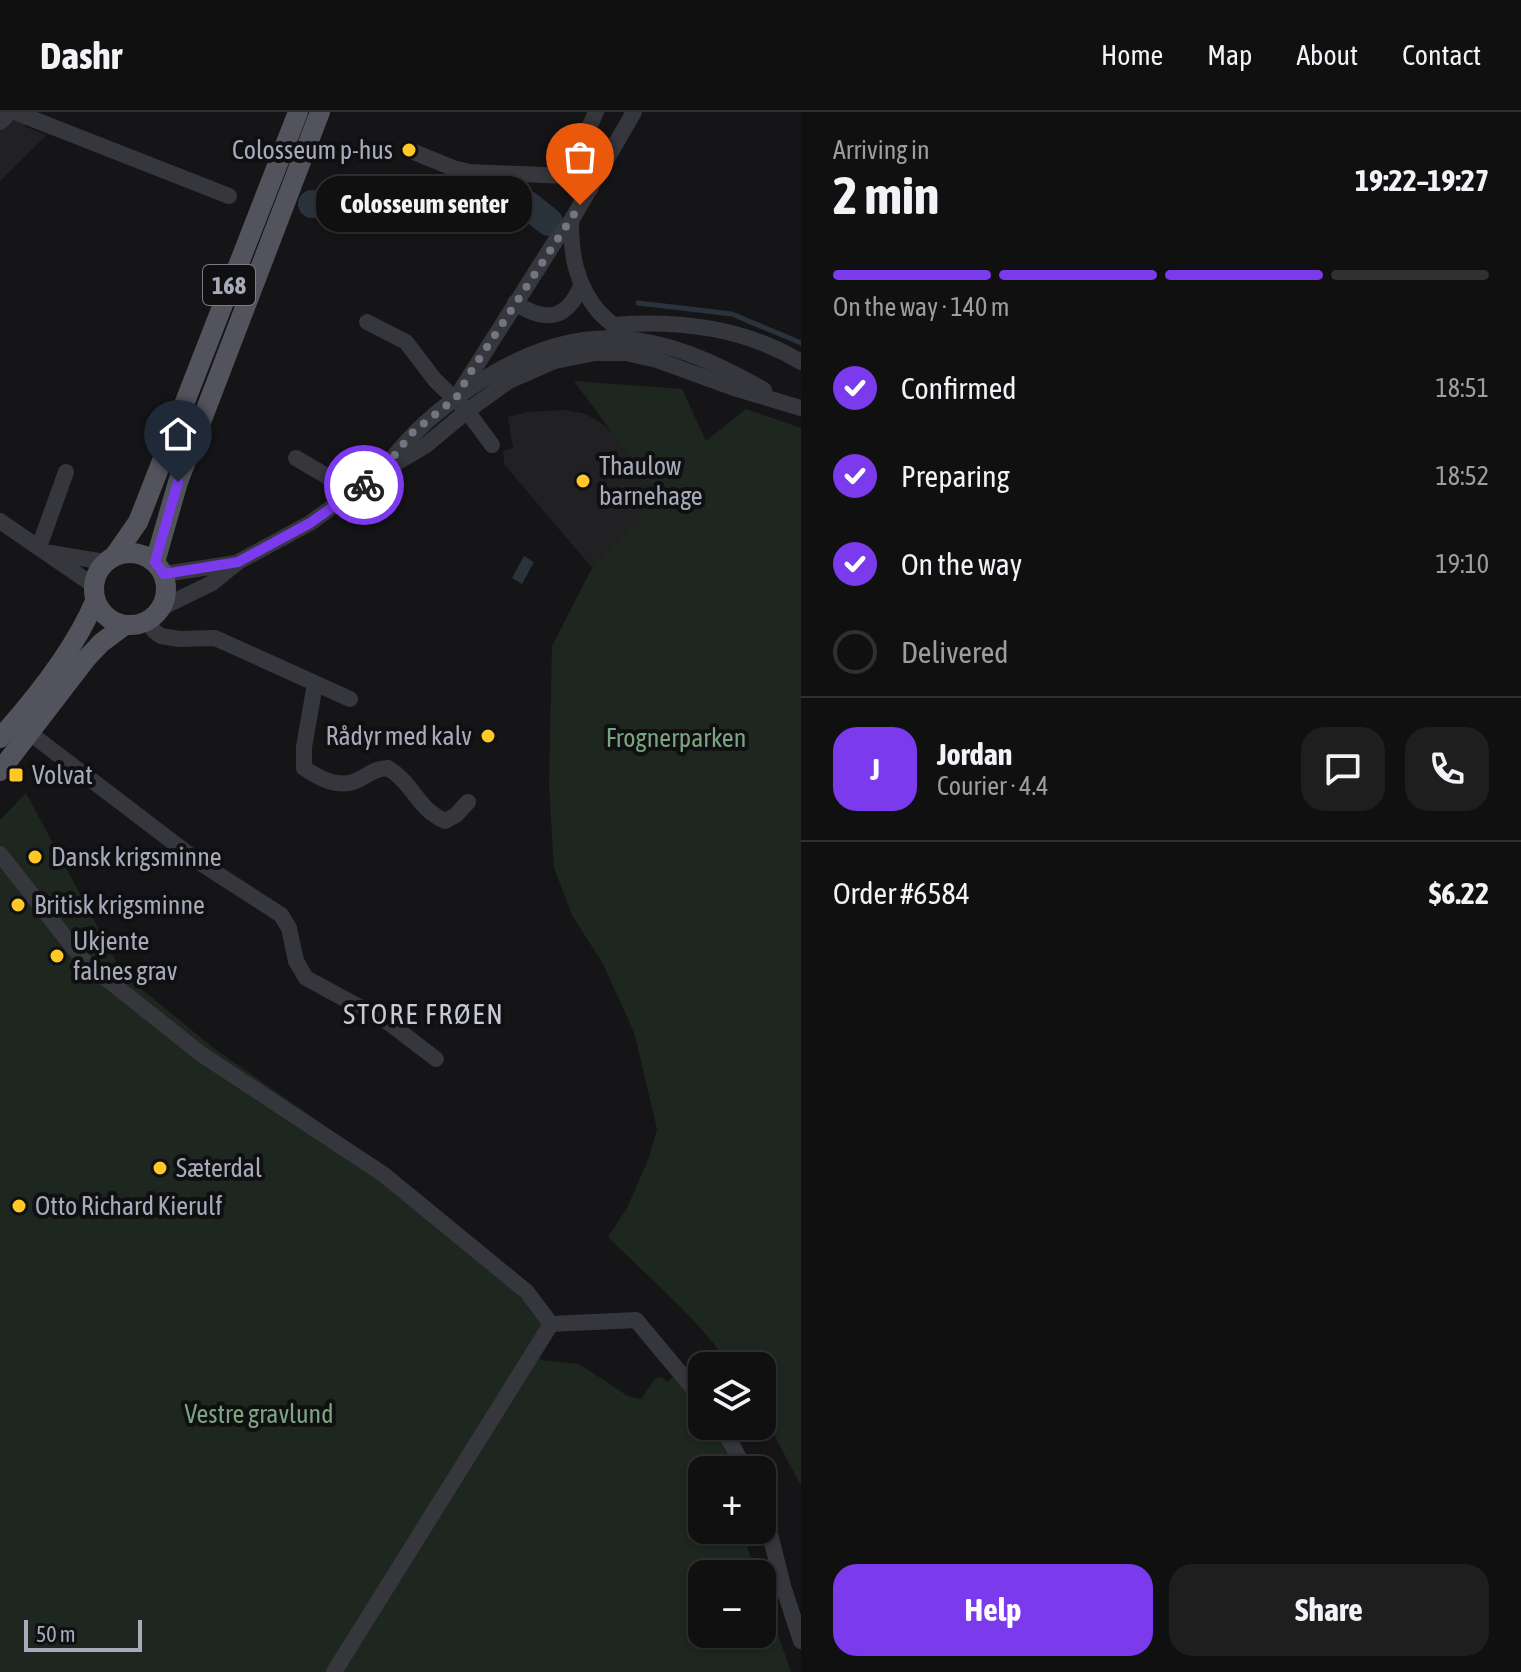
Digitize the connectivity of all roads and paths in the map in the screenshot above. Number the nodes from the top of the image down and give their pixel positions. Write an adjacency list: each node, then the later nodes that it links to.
1 (12, 112): 6 (street); 12 (street)
2 (298, 112): 28 (main road, 168)
3 (320, 112): 30 (main road, 168)
4 (596, 112): 8 (street)
5 (634, 112): 9 (street)
6 (0, 122)
7 (409, 150): 10 (street)
8 (569, 155): 9 (street); 10 (street)
9 (599, 174): 11 (street)
10 (567, 176): 11 (street)
11 (590, 189): 13 (street)
12 (229, 196)
13 (571, 221): 14 (street); 15 (street)
14 (581, 286): 15 (street); 17 (street)
15 (515, 303): 20 (street)
16 (367, 322): 20 (street)
17 (618, 331): 18 (street); 19 (street); 20 (street)
18 (801, 362)
19 (781, 400): 20 (street); 21 (street)
20 (462, 404): 22 (street); 25 (street)
21 (801, 408)
22 (492, 445)
23 (296, 458): 25 (street)
24 (66, 472): 27 (street)
25 (346, 498): 29 (street)
26 (0, 521): 27 (street)
27 (44, 550): 28 (street); 31 (street)
28 (110, 559): 30 (main road); 31 (main road)
29 (238, 562): 30 (street); 32 (street)
30 (160, 568): 32 (main road)
31 (94, 593): 33 (main road); 37 (main road)
32 (154, 614): 33 (main road); 34 (street)
33 (125, 625): 36 (main road)
34 (315, 684): 35 (street); 39 (street)
35 (350, 699)
36 (31, 734): 38 (main road); 41 (street)
37 (0, 738)
38 (0, 771)
39 (468, 802)
40 (0, 854): 42 (street)
41 (436, 1059)
42 (551, 1324): 43 (street); 48 (street)
43 (688, 1382)
44 (772, 1544): 47 (street)
45 (793, 1593): 46 (street)
46 (801, 1615)
47 (801, 1641)
48 (334, 1672)

